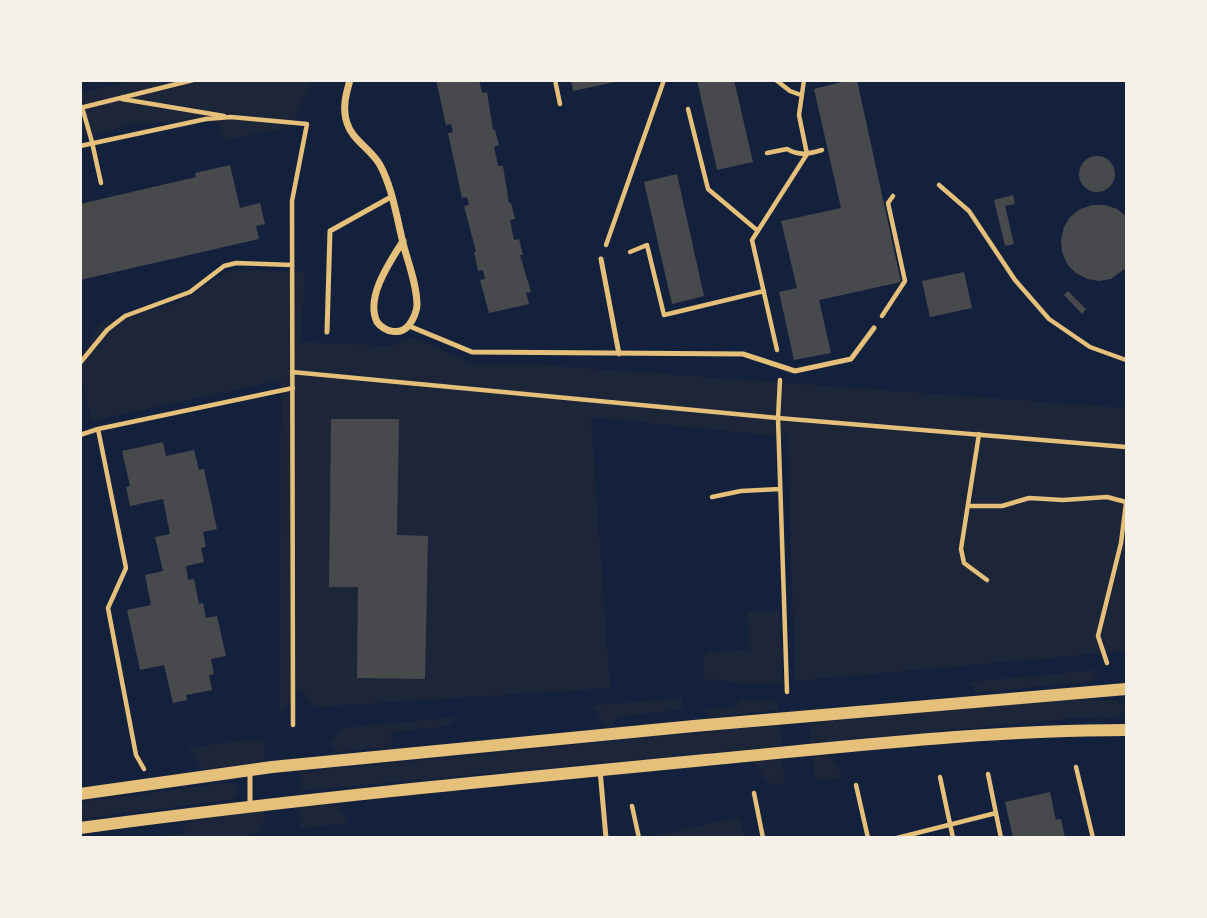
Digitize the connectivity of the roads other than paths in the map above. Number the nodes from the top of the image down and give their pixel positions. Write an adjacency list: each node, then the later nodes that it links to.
1 (350, 80): 2 (street)
2 (391, 197): 3 (street); 7 (lane)
3 (402, 241): 5 (street); 5 (street)
4 (601, 259): 8 (lane)
5 (409, 326): 8 (lane)
6 (874, 328): 8 (lane)
7 (327, 332)
8 (620, 354)
9 (1126, 689): 12 (street)
10 (1126, 730): 11 (street)
11 (600, 770): 14 (street); 16 (lane)
12 (250, 771): 13 (street); 14 (lane)
13 (80, 794)
14 (250, 805): 15 (street)
15 (80, 828)
16 (607, 838)

